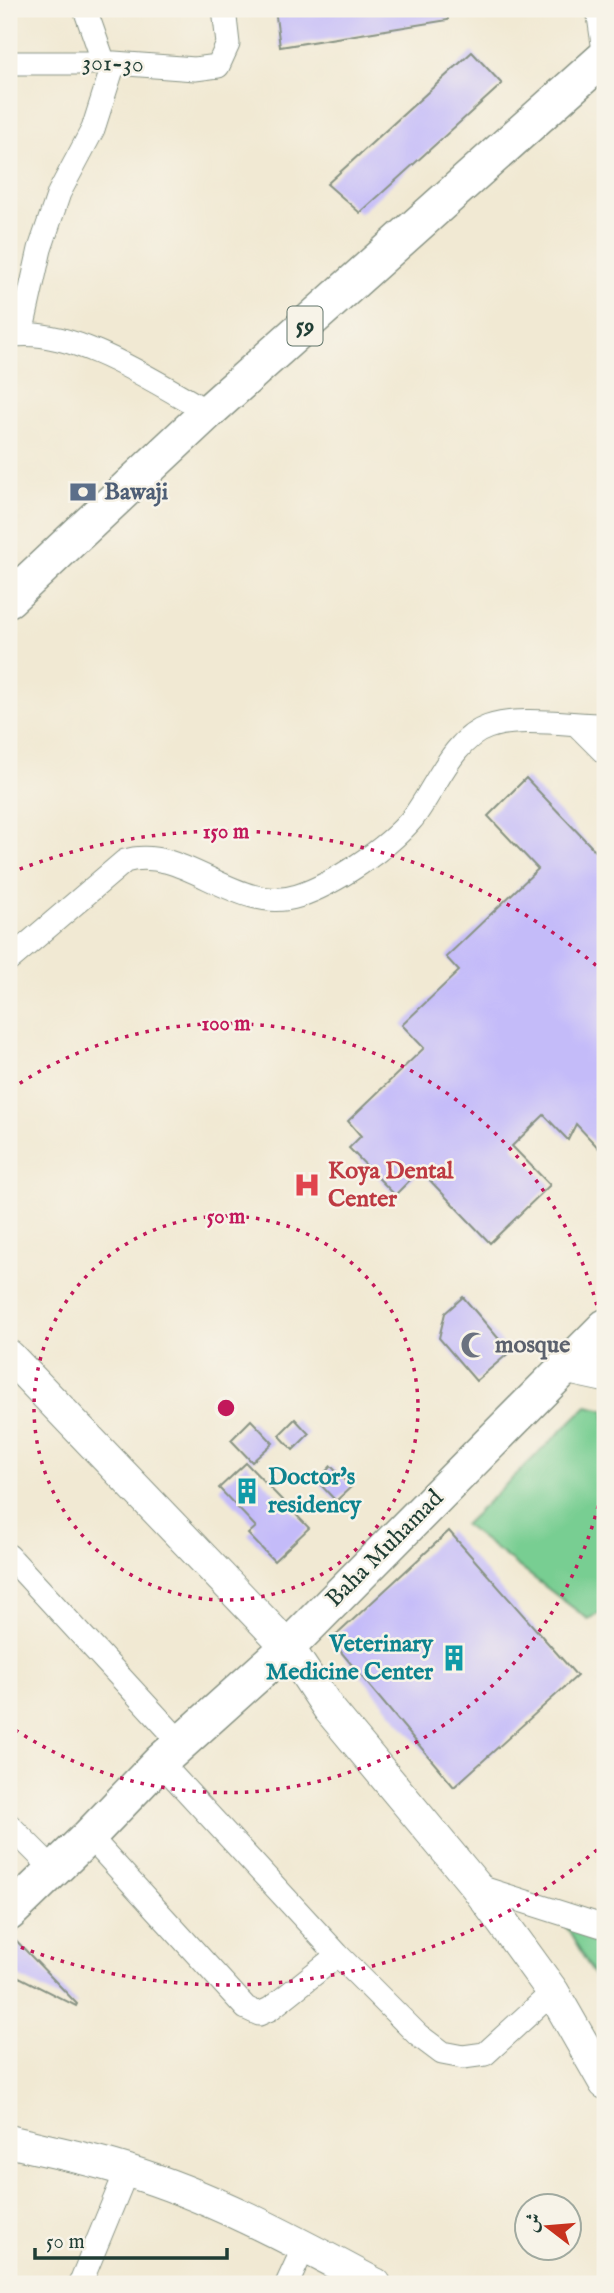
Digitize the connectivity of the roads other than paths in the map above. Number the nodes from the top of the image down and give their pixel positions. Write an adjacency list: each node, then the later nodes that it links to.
1 (85, 9): 6 (street)
2 (224, 9): 6 (street, 301-30)
3 (598, 9): 4 (street)
4 (605, 57): 8 (main road, 59)
5 (9, 63): 6 (street, 301-30)
6 (109, 63): 7 (street)
7 (15, 335): 8 (street)
8 (208, 412): 9 (main road, 59)
9 (9, 599)
10 (577, 725): 11 (street); 12 (street); 13 (street)
11 (605, 725)
12 (605, 753)
13 (9, 960)
14 (605, 1327): 16 (main road, Baha Muhamad)
15 (9, 1356): 19 (main road)
16 (563, 1367): 17 (main road); 19 (main road, Baha Muhamad)
17 (605, 1376)
18 (9, 1556): 20 (street)
19 (288, 1647): 20 (main road, Baha Muhamad); 24 (main road)
20 (171, 1753): 22 (main road, Baha Muhamad); 27 (street)
21 (9, 1825): 23 (street)
22 (89, 1836): 23 (main road, Baha Muhamad); 27 (street)
23 (54, 1870): 25 (main road, Baha Muhamad)
24 (476, 1886): 26 (street); 28 (main road)
25 (9, 1913)
26 (605, 1927)
27 (338, 1955): 28 (street)
28 (552, 1992): 29 (main road)
29 (605, 2083)
30 (9, 2141): 31 (main road)
31 (127, 2170): 32 (main road); 33 (street)
32 (304, 2247): 34 (street); 35 (main road)
33 (80, 2284)
34 (287, 2284)
35 (375, 2284)

